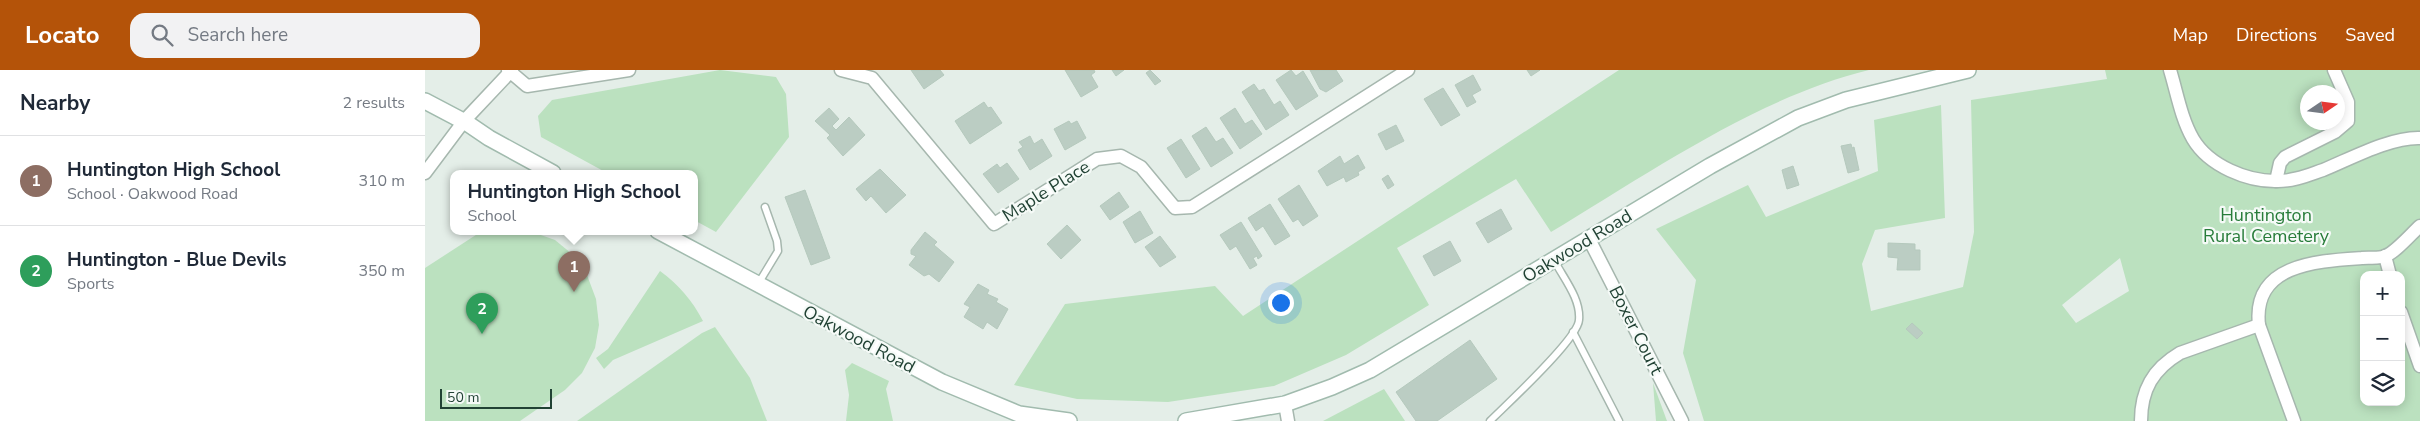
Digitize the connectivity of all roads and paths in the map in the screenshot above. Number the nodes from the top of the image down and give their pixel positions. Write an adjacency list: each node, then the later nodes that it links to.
1 (629, 70): 8 (street)
2 (841, 70): 3 (street, Maple Place)
3 (1408, 70)
4 (1969, 70): 18 (main road, Oakwood Road)
5 (2170, 70): 14 (street)
6 (2335, 70): 14 (street)
7 (509, 71): 8 (street); 10 (street)
8 (573, 74)
9 (425, 101): 10 (main road)
10 (463, 121): 12 (main road); 13 (street)
11 (2420, 138): 14 (street)
12 (548, 170)
13 (425, 172)
14 (2276, 181)
15 (765, 207): 22 (lane)
16 (2420, 226): 19 (street)
17 (665, 235): 22 (main road, Oakwood Road)
18 (1589, 239): 20 (main road, Oakwood Road); 34 (street, Boxer Court)
19 (2385, 256): 21 (street); 24 (street)
20 (1554, 260): 25 (lane); 27 (main road, Oakwood Road)
21 (2389, 271)
22 (757, 285): 28 (main road, Oakwood Road)
23 (2402, 316): 26 (street)
24 (2259, 325): 35 (street); 36 (street)
25 (1573, 332): 32 (lane); 33 (lane)
26 (2420, 366)
27 (1285, 404): 30 (main road, Oakwood Road); 31 (street)
28 (1018, 417): 29 (main road, Oakwood Road)
29 (1069, 421)
30 (1186, 421)
31 (1288, 421)
32 (1490, 421)
33 (1619, 421)
34 (1682, 421)
35 (2141, 421)
36 (2294, 421)

